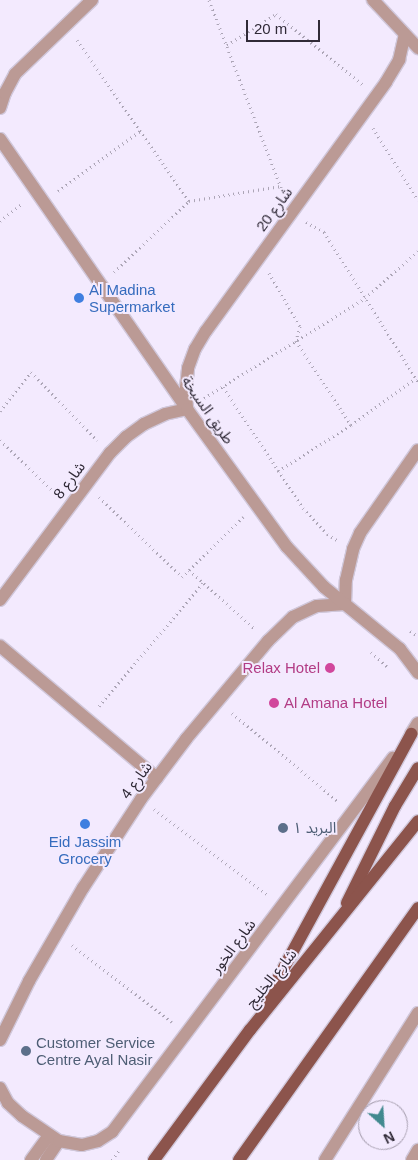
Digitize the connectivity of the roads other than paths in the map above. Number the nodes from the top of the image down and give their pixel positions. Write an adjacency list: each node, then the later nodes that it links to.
1 (92, 0): 5 (street)
2 (373, 0): 3 (street)
3 (405, 34): 4 (street); 7 (street, شارع 20)
4 (418, 48)
5 (0, 108)
6 (0, 139): 7 (street, طريق السبخة)
7 (187, 409): 9 (street, شارع 8); 10 (street, طريق السبخة)
8 (418, 450): 10 (street)
9 (0, 600)
10 (345, 604): 12 (street, طريق السبخة); 15 (street, شارع 4)
11 (0, 646): 15 (street)
12 (418, 673)
13 (415, 728): 20 (main road); 23 (street, شارع الخور)
14 (418, 768): 18 (main road)
15 (157, 778): 21 (street, شارع 4)
16 (418, 822): 18 (main road, شارع الخليج)
17 (418, 908): 28 (main road)
18 (338, 921): 20 (main road, شارع الخليج)
19 (418, 1013): 29 (street)
20 (250, 1030): 27 (main road, شارع الخليج)
21 (2, 1034)
22 (0, 1088): 23 (street)
23 (54, 1138): 25 (street); 26 (street)
24 (418, 1150): 30 (street)
25 (31, 1160)
26 (46, 1160)
27 (154, 1160)
28 (239, 1160)
29 (325, 1160)
30 (412, 1160)

